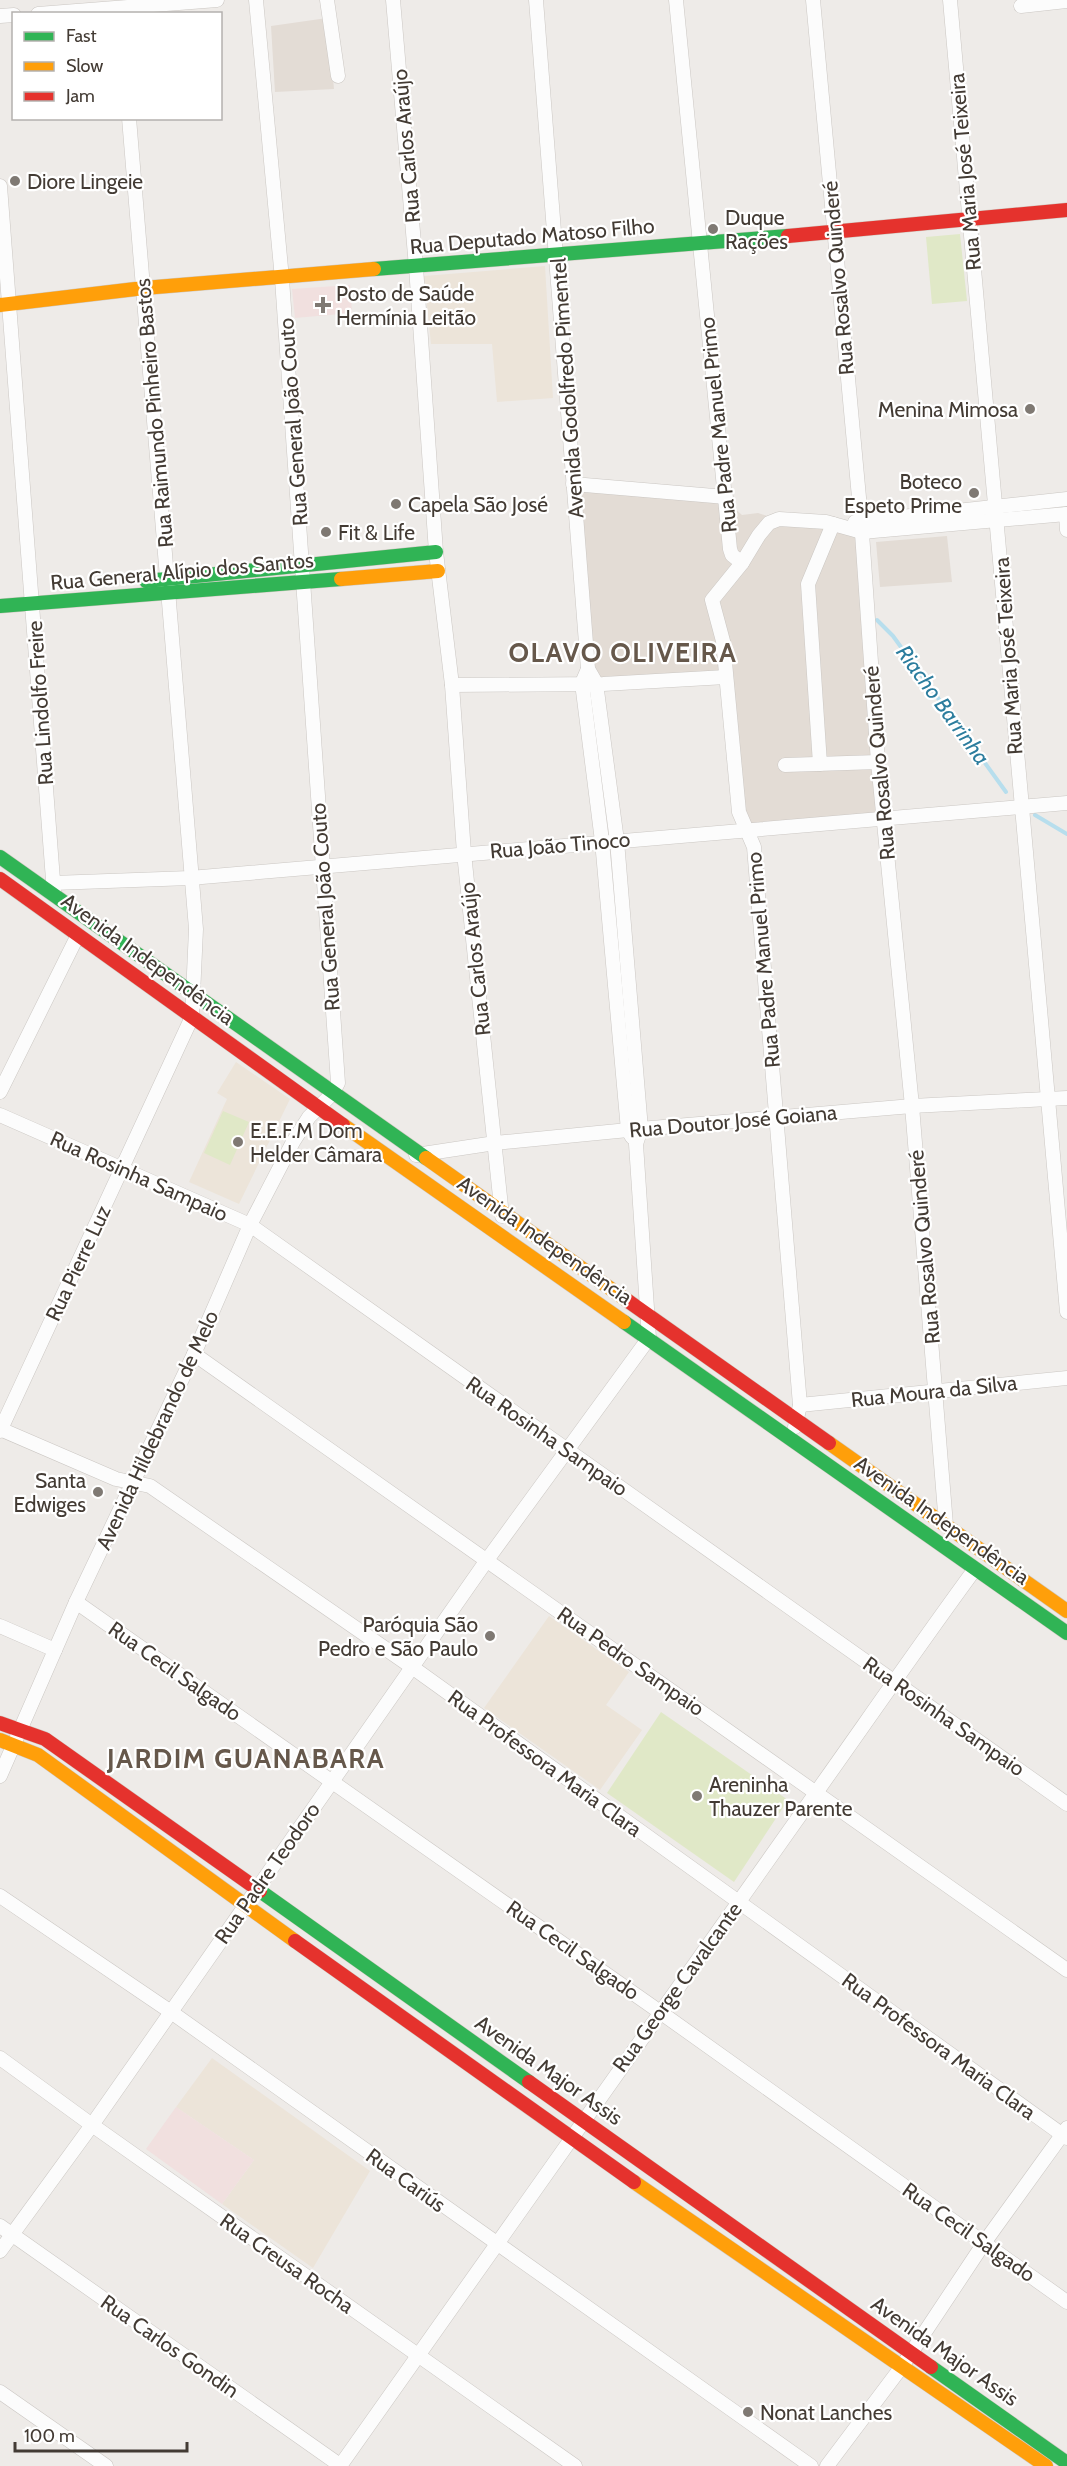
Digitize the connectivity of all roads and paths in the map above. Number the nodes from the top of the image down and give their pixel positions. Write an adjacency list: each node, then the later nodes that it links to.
1 (217, 0): 11 (street)
2 (256, 0): 22 (street, Rua General João Couto)
3 (327, 0): 13 (street)
4 (393, 0): 21 (street, Rua Carlos Araújo)
5 (536, 0): 20 (street, Avenida Godolfredo Pimentel)
6 (676, 0): 19 (street, Rua Padre Manuel Primo)
7 (813, 0): 18 (street, Rua Rosalvo Quinderé)
8 (950, 0): 17 (street, Rua Maria José Teixeira)
9 (1067, 1): 10 (street)
10 (1021, 6)
11 (119, 11): 12 (street)
12 (92, 12)
13 (338, 76)
14 (129, 120): 23 (street, Rua Raimundo Pinheiro Bastos)
15 (0, 186): 24 (street, Rua Lindolfo Freire)
16 (1067, 210): 17 (street, Rua Deputado Matoso Filho)
17 (969, 219): 18 (street, Rua Deputado Matoso Filho); 28 (street, Rua Maria José Teixeira)
18 (834, 232): 19 (street, Rua Deputado Matoso Filho); 31 (street, Rua Rosalvo Quinderé)
19 (699, 244): 20 (street, Rua Deputado Matoso Filho); 26 (street, Rua Padre Manuel Primo)
20 (557, 255): 21 (street, Rua Deputado Matoso Filho); 25 (street, Avenida Godolfredo Pimentel)
21 (416, 267): 22 (street, Rua Deputado Matoso Filho); 33 (street, Rua Carlos Araújo)
22 (282, 279): 23 (street, Rua Deputado Matoso Filho); 35 (street, Rua General João Couto)
23 (144, 288): 24 (street, Rua Deputado Matoso Filho); 38 (street, Rua Raimundo Pinheiro Bastos)
24 (4, 304): 40 (street, Rua Lindolfo Freire)
25 (573, 484): 26 (street); 43 (street, Avenida Godolfredo Pimentel)
26 (726, 497): 34 (street, Rua Padre Manuel Primo)
27 (1067, 499): 28 (street)
28 (997, 513): 29 (street); 31 (street); 49 (street, Rua Maria José Teixeira)
29 (1066, 514): 32 (street)
30 (839, 524): 31 (street); 34 (street); 46 (street)
31 (861, 526): 45 (street, Rua Rosalvo Quinderé)
32 (1067, 530)
33 (436, 552): 35 (street, Rua General Alípio dos Santos); 36 (street, Rua Carlos Araújo)
34 (742, 563): 42 (street, Rua Padre Manuel Primo)
35 (304, 564): 37 (street, Rua General João Couto); 38 (street, Rua General Alípio dos Santos)
36 (438, 570): 37 (street, Rua General Alípio dos Santos); 44 (street, Rua Carlos Araújo)
37 (304, 582): 38 (street, Rua General Alípio dos Santos); 56 (street, Rua General João Couto)
38 (169, 586): 40 (street, Rua General Alípio dos Santos); 57 (street, Rua Raimundo Pinheiro Bastos)
39 (0, 594): 40 (street, Rua General Alípio dos Santos)
40 (33, 598): 41 (street, Rua General Alípio dos Santos); 59 (street, Rua Lindolfo Freire)
41 (0, 606)
42 (726, 677): 43 (street); 51 (street, Rua Padre Manuel Primo)
43 (589, 680): 44 (street); 52 (street, Avenida Godolfredo Pimentel); 53 (street, Avenida Godolfredo Pimentel)
44 (452, 686): 54 (street, Rua Carlos Araújo)
45 (878, 762): 46 (street); 50 (street, Rua Rosalvo Quinderé)
46 (820, 764): 47 (street)
47 (785, 765)
48 (1067, 803): 49 (street, Rua João Tinoco)
49 (1020, 807): 50 (street, Rua João Tinoco); 67 (street, Rua Maria José Teixeira)
50 (883, 818): 51 (street, Rua João Tinoco); 68 (street, Rua Rosalvo Quinderé)
51 (747, 829): 53 (street, Rua João Tinoco); 71 (street, Rua Padre Manuel Primo)
52 (602, 841): 53 (street, Rua João Tinoco); 54 (street, Rua João Tinoco); 61 (street, Avenida Godolfredo Pimentel)
53 (617, 841): 61 (street, Avenida Godolfredo Pimentel)
54 (464, 853): 56 (street, Rua João Tinoco); 73 (street, Rua Carlos Araújo)
55 (0, 857): 59 (street, Avenida Independência)
56 (321, 866): 57 (street, Rua João Tinoco); 65 (street, Rua General João Couto)
57 (190, 878): 59 (street, Rua João Tinoco); 62 (street, Rua Raimundo Pinheiro Bastos)
58 (0, 879): 60 (street, Avenida Independência)
59 (54, 890): 62 (street, Avenida Independência)
60 (78, 936): 63 (street, Avenida Independência); 64 (street)
61 (621, 990): 72 (street, Avenida Godolfredo Pimentel)
62 (193, 995): 63 (street, Rua Pierre Luz); 65 (street, Avenida Independência)
63 (192, 1017): 69 (street, Avenida Independência); 75 (street, Rua Pierre Luz)
64 (0, 1092)
65 (332, 1094): 69 (street, Avenida Hildebrando de Melo); 74 (street, Avenida Independência)
66 (1067, 1098): 67 (street, Rua Doutor José Goiana)
67 (1048, 1099): 68 (street, Rua Doutor José Goiana); 80 (street, Rua Maria José Teixeira)
68 (912, 1106): 71 (street, Rua Doutor José Goiana); 86 (street, Rua Rosalvo Quinderé)
69 (318, 1107): 76 (street, Avenida Independência); 78 (street, Avenida Hildebrando de Melo)
70 (0, 1115): 75 (street, Rua Rosinha Sampaio)
71 (776, 1117): 72 (street, Rua Doutor José Goiana); 87 (street, Rua Padre Manuel Primo)
72 (634, 1129): 73 (street, Rua Doutor José Goiana); 82 (street)
73 (495, 1143): 74 (street, Rua Doutor José Goiana); 77 (street, Rua Carlos Araújo)
74 (417, 1154): 76 (street); 77 (street, Avenida Independência)
75 (122, 1167): 78 (street, Rua Rosinha Sampaio); 89 (street, Rua Pierre Luz)
76 (407, 1168): 79 (street, Avenida Independência)
77 (504, 1213): 79 (street); 82 (street, Avenida Independência)
78 (250, 1225): 84 (street, Avenida Hildebrando de Melo); 91 (street, Rua Rosinha Sampaio)
79 (493, 1230): 83 (street, Avenida Independência)
80 (1064, 1233): 81 (street, Rua Maria José Teixeira)
81 (1067, 1312)
82 (648, 1316): 83 (street); 88 (street, Avenida Independência)
83 (649, 1338): 90 (street, Avenida Independência); 91 (street, Rua Padre Teodoro)
84 (194, 1354): 92 (street, Avenida Hildebrando de Melo); 94 (street, Rua Pedro Sampaio)
85 (1067, 1378): 86 (street, Rua Moura da Silva)
86 (936, 1391): 87 (street, Rua Moura da Silva); 93 (street, Rua Rosalvo Quinderé)
87 (800, 1404): 88 (street, Rua Padre Manuel Primo)
88 (799, 1422): 90 (street); 93 (street, Avenida Independência)
89 (0, 1430): 92 (street, Rua Professora Maria Clara)
90 (789, 1437): 95 (street, Avenida Independência)
91 (568, 1451): 94 (street, Rua Padre Teodoro); 102 (street, Rua Rosinha Sampaio)
92 (134, 1482): 96 (street, Avenida Hildebrando de Melo); 101 (street, Rua Professora Maria Clara)
93 (946, 1525): 97 (street, Avenida Independência)
94 (488, 1560): 101 (street, Rua Padre Teodoro); 109 (street, Rua Pedro Sampaio)
95 (975, 1569): 99 (street, Avenida Independência); 102 (street, Rua George Cavalcante)
96 (76, 1602): 100 (street, Avenida Hildebrando de Melo); 108 (street, Rua Cecil Salgado)
97 (1067, 1611)
98 (0, 1626): 100 (street)
99 (1067, 1633)
100 (55, 1650): 104 (street, Avenida Hildebrando de Melo)
101 (412, 1667): 108 (street, Rua Padre Teodoro); 113 (street, Rua Professora Maria Clara)
102 (893, 1680): 109 (street, Rua George Cavalcante); 110 (street, Rua Rosinha Sampaio)
103 (0, 1723): 104 (street, Avenida Major Assis)
104 (22, 1730): 106 (street, Avenida Hildebrando de Melo); 111 (street, Avenida Major Assis)
105 (0, 1740): 106 (street, Avenida Major Assis)
106 (15, 1745): 107 (street, Avenida Hildebrando de Melo); 114 (street, Avenida Major Assis)
107 (0, 1776)
108 (332, 1781): 111 (street, Rua Padre Teodoro); 118 (street, Rua Cecil Salgado)
109 (817, 1791): 113 (street, Rua George Cavalcante); 115 (street, Rua Pedro Sampaio)
110 (1067, 1804)
111 (255, 1889): 114 (street, Rua Padre Teodoro); 116 (street, Avenida Major Assis)
112 (0, 1896): 117 (street, Rua Cariús)
113 (738, 1902): 118 (street, Rua George Cavalcante); 123 (street, Rua Professora Maria Clara)
114 (243, 1906): 117 (street, Rua Padre Teodoro); 119 (street, Avenida Major Assis)
115 (1067, 1970)
116 (420, 2006): 119 (street); 121 (street, Avenida Major Assis)
117 (171, 2012): 122 (street, Rua Padre Teodoro); 127 (street, Rua Cariús)
118 (660, 2012): 121 (street, Rua George Cavalcante); 128 (street, Rua Cecil Salgado)
119 (407, 2022): 124 (street, Avenida Major Assis)
120 (0, 2058): 122 (street, Rua Creusa Rocha)
121 (582, 2119): 124 (street, Rua George Cavalcante); 126 (street, Avenida Major Assis)
122 (92, 2126): 125 (street, Rua Padre Teodoro); 133 (street, Rua Creusa Rocha)
123 (1065, 2134): 128 (street)
124 (569, 2138): 127 (street, Rua George Cavalcante); 129 (street, Avenida Major Assis)
125 (6, 2230): 130 (street, Rua Padre Teodoro); 138 (street, Rua Carlos Gondin)
126 (741, 2231): 129 (street); 132 (street, Avenida Major Assis)
127 (495, 2243): 133 (street, Rua George Cavalcante); 140 (street, Rua Cariús)
128 (984, 2243): 131 (street, Rua Cecil Salgado); 132 (street)
129 (728, 2248): 134 (street, Avenida Major Assis)
130 (0, 2251)
131 (1067, 2302)
132 (911, 2353): 134 (street); 136 (street, Avenida Major Assis)
133 (417, 2355): 138 (street, Rua George Cavalcante); 139 (street, Rua Creusa Rocha)
134 (903, 2365): 141 (street); 142 (street, Avenida Major Assis)
135 (0, 2392): 137 (street)
136 (1067, 2463)
137 (106, 2466)
138 (341, 2466)
139 (575, 2466)
140 (811, 2466)
141 (827, 2466)
142 (1046, 2466)

